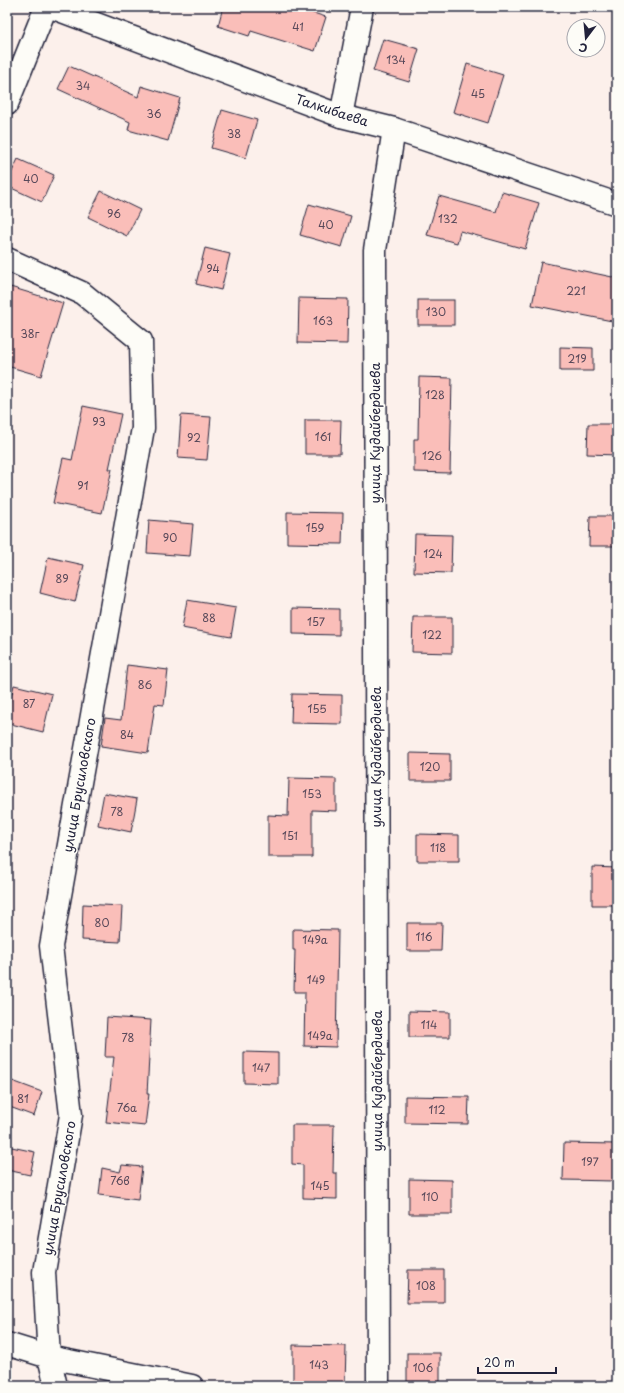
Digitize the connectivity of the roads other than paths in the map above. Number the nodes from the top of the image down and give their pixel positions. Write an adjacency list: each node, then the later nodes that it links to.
1 (46, 7): 4 (street)
2 (51, 7): 5 (street, Талкибаева)
3 (362, 7): 5 (street)
4 (7, 104)
5 (341, 116): 6 (street, Талкибаева)
6 (394, 129): 7 (street, Талкибаева); 13 (street, улица Кудайбердиева)
7 (617, 204)
8 (7, 259): 10 (street, улица Брусиловского)
9 (7, 1344): 10 (street)
10 (49, 1357): 11 (street, улица Брусиловского); 12 (street)
11 (56, 1386)
12 (192, 1386)
13 (378, 1386)

